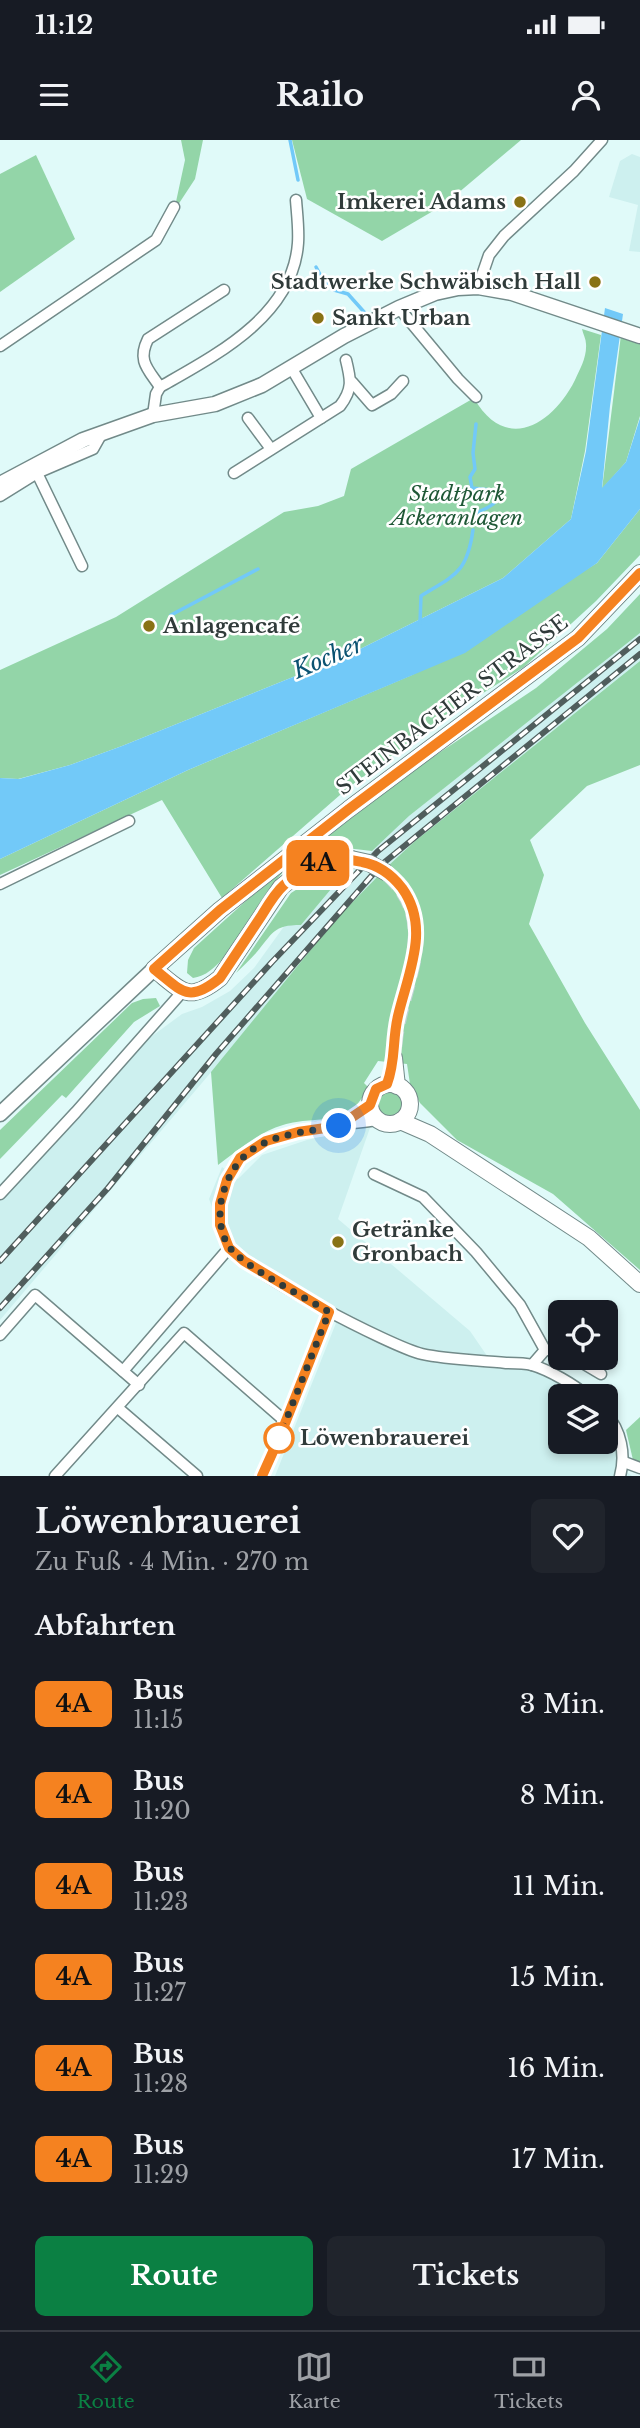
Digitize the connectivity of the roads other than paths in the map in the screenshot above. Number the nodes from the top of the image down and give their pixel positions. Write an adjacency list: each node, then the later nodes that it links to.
1 (602, 140): 4 (street)
2 (296, 200): 13 (street)
3 (174, 206): 8 (street)
4 (478, 287): 6 (street); 7 (street)
5 (224, 290): 13 (street)
6 (399, 308): 10 (street); 14 (street)
7 (640, 336)
8 (0, 346)
9 (346, 360): 12 (street)
10 (292, 369): 15 (street); 17 (street)
11 (403, 381): 12 (street)
12 (352, 382): 17 (street)
13 (160, 387): 15 (street)
14 (476, 397)
15 (153, 415): 18 (street)
16 (248, 418): 19 (street)
17 (320, 418): 19 (street)
18 (102, 433): 20 (street); 22 (street)
19 (271, 449): 21 (street)
20 (37, 473): 23 (street); 24 (street)
21 (234, 473)
22 (0, 484)
23 (0, 496)
24 (82, 566)
25 (640, 573): 29 (main road, STEINBACHER STRASSE)
26 (129, 821): 28 (street)
27 (387, 873): 30 (main road, bridge)
28 (0, 884)
29 (154, 969): 30 (main road); 34 (street, STEINBACHER STRASSE)
30 (183, 991): 38 (street)
31 (394, 1062): 32 (main road)
32 (392, 1085): 33 (main road); 35 (main road)
33 (373, 1112): 35 (main road); 36 (street); 36 (street)
34 (0, 1114)
35 (405, 1115): 40 (main road)
36 (339, 1126): 39 (street)
37 (374, 1174): 43 (street)
38 (0, 1194)
39 (229, 1248): 41 (street); 47 (street)
40 (640, 1284)
41 (329, 1312): 45 (street); 52 (street)
42 (0, 1335): 47 (street)
43 (544, 1350): 44 (street); 45 (street)
44 (548, 1350)
45 (532, 1365): 49 (street)
46 (594, 1370): 48 (street)
47 (123, 1371): 50 (street)
48 (601, 1374)
49 (570, 1384)
50 (139, 1385): 51 (street); 52 (street)
51 (118, 1408): 56 (street); 57 (street)
52 (286, 1422): 58 (street)
53 (618, 1436): 54 (street)
54 (624, 1462): 55 (street); 59 (street)
55 (640, 1468)
56 (55, 1476)
57 (197, 1476)
58 (262, 1476)
59 (620, 1476)

